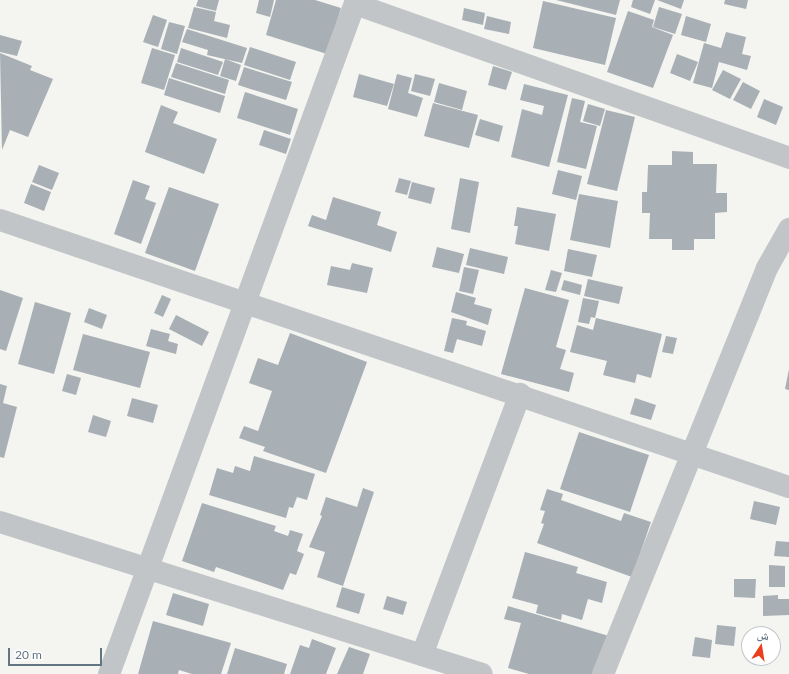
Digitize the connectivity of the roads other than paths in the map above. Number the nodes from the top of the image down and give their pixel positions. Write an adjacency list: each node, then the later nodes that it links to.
1 (355, 2): 2 (street); 5 (street)
2 (789, 158)
3 (0, 220): 5 (street)
4 (789, 229): 7 (street)
5 (246, 303): 6 (street); 10 (street)
6 (520, 394): 7 (street); 11 (street)
7 (694, 453): 8 (street); 14 (street)
8 (789, 487)
9 (0, 522): 10 (street)
10 (147, 570): 11 (street); 12 (street)
11 (422, 655): 13 (street)
12 (109, 674)
13 (482, 674)
14 (603, 674)

